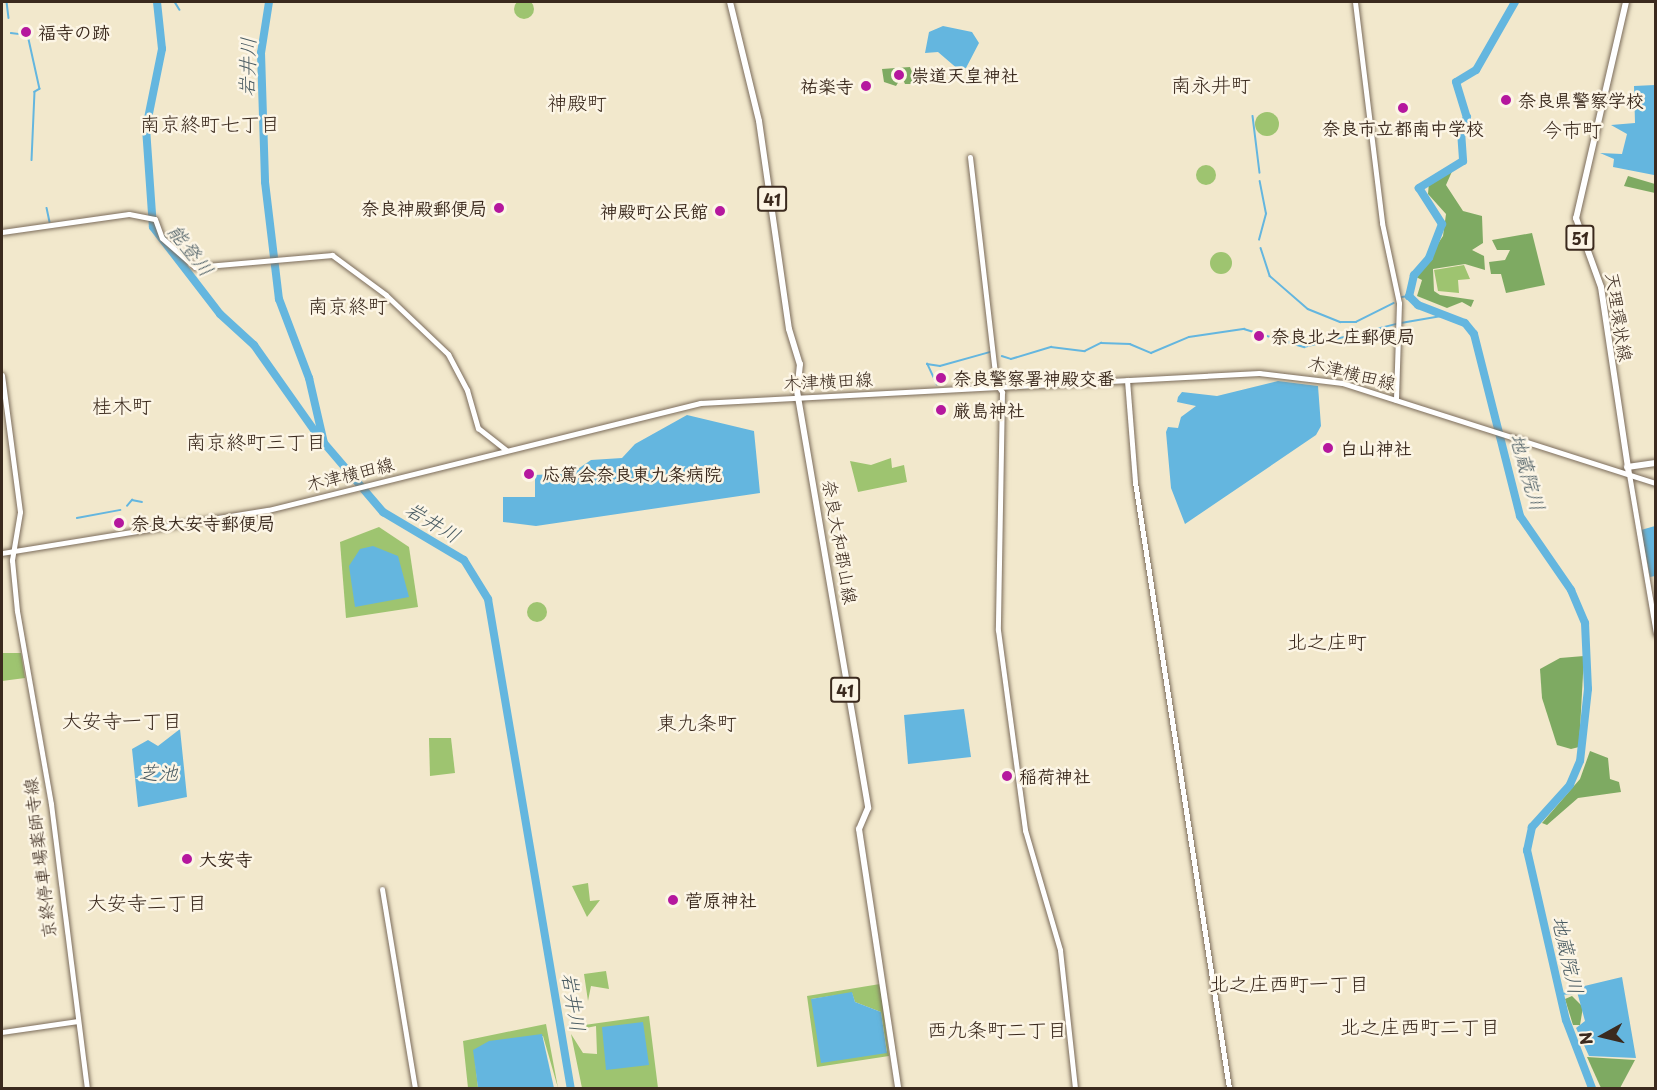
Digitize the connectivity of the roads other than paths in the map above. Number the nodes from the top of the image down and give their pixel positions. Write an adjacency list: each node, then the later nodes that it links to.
1 (729, 2): 9 (main road, 奈良大和郡山線 / 41)
2 (1355, 2): 10 (street)
3 (1626, 2): 13 (main road, 天理環状線 / 51)
4 (970, 157): 8 (street)
5 (2, 232): 11 (street)
6 (2, 375): 15 (street, 京終停車場薬師寺線)
7 (1127, 380): 8 (street, 木津横田線); 10 (street, 木津横田線); 25 (street)
8 (999, 387): 9 (street, 木津横田線); 24 (street)
9 (798, 398): 11 (street, 木津横田線); 23 (main road, 奈良大和郡山線 / 41)
10 (1396, 400): 13 (street, 木津横田線)
11 (506, 450): 15 (street, 木津横田線)
12 (1656, 463): 13 (main road)
13 (1628, 470): 14 (street, 木津横田線); 17 (street)
14 (1656, 483)
15 (15, 551): 16 (street, 木津横田線); 19 (street, 京終停車場薬師寺線)
16 (2, 553)
17 (1656, 634)
18 (382, 889): 22 (street)
19 (77, 1021): 20 (street); 21 (street, 京終停車場薬師寺線)
20 (2, 1032)
21 (87, 1089)
22 (416, 1089)
23 (898, 1089)
24 (1075, 1089)
25 (1229, 1089)

